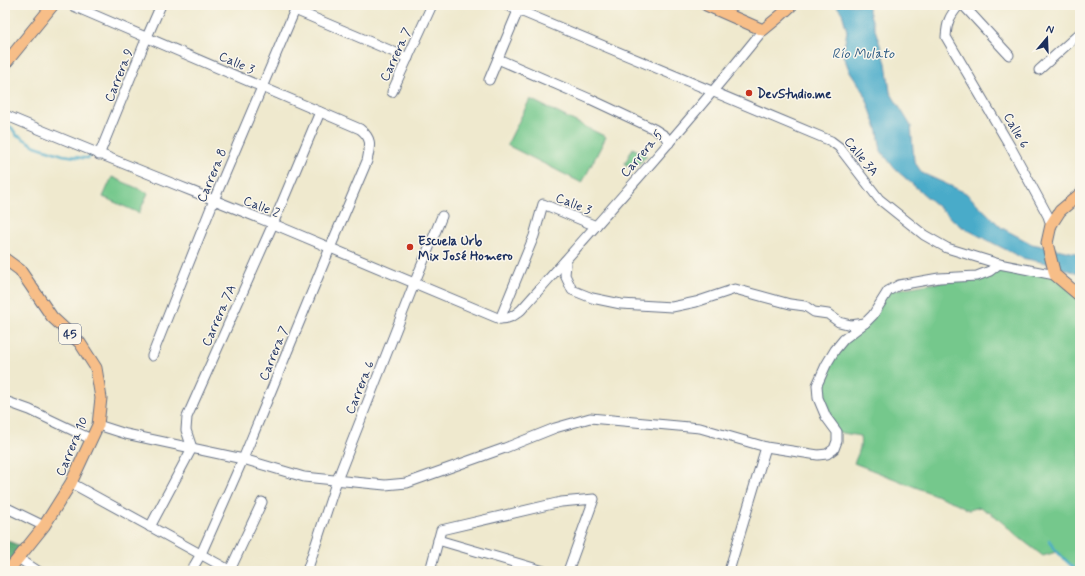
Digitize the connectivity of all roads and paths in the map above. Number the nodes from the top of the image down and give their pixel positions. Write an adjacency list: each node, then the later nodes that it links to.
1 (54, 5): 18 (main road)
2 (71, 5): 14 (street, Calle 3)
3 (161, 5): 14 (street, Carrera 9)
4 (432, 5): 16 (street, Carrera 7)
5 (506, 5): 11 (street, Calle 3A)
6 (706, 5): 12 (main road)
7 (792, 5): 12 (main road, Carrera 5)
8 (959, 5): 33 (street, Calle 6)
9 (963, 5): 15 (street)
10 (296, 7): 16 (street); 21 (street, Carrera 8)
11 (520, 7): 17 (street); 23 (street, Calle 3A)
12 (763, 30): 23 (street, Carrera 5)
13 (1080, 33): 19 (street)
14 (147, 37): 21 (street, Calle 3); 27 (street, Carrera 9)
15 (1009, 56)
16 (408, 58): 22 (street, Carrera 7)
17 (498, 59): 20 (street); 26 (street)
18 (5, 64)
19 (1039, 70)
20 (489, 80)
21 (262, 87): 24 (street, Calle 3); 30 (street, Carrera 8)
22 (392, 92)
23 (714, 92): 26 (street, Carrera 5); 38 (street, Calle 3A)
24 (320, 112): 28 (street, Calle 3); 32 (street, Carrera 7A)
25 (5, 115): 27 (street, Calle 2)
26 (669, 143): 34 (street, Carrera 5)
27 (99, 155): 30 (street, Calle 2)
28 (367, 161): 35 (street, Carrera 7)
29 (1080, 194): 33 (main road)
30 (214, 200): 32 (street, Calle 2); 45 (street, Carrera 8)
31 (442, 216): 40 (street, Carrera 6)
32 (273, 224): 35 (street, Calle 2); 50 (street, Carrera 7A)
33 (1051, 225): 39 (main road)
34 (596, 226): 37 (street, Carrera 5); 43 (street, Calle 3)
35 (330, 248): 40 (street, Calle 2); 51 (street, Carrera 7)
36 (5, 259): 47 (main road, Carrera 10 / 45)
37 (565, 261): 42 (street, Carrera 5); 44 (street)
38 (999, 264): 39 (street, Calle 3A); 44 (street)
39 (1054, 273): 41 (main road)
40 (414, 284): 43 (street, Calle 2); 52 (street, Carrera 6)
41 (1080, 296)
42 (510, 318): 43 (street, Calle 2)
43 (500, 319)
44 (865, 323): 49 (street)
45 (152, 356)
46 (5, 401): 48 (street)
47 (98, 425): 48 (main road, Carrera 10 / 45); 50 (street)
48 (91, 440): 53 (main road, Carrera 10 / 45)
49 (766, 447): 52 (street); 69 (street)
50 (192, 448): 51 (street); 57 (street)
51 (243, 459): 52 (street); 59 (street, Carrera 7)
52 (337, 480): 65 (street, Carrera 6)
53 (71, 484): 56 (main road, Carrera 10 / 45); 57 (street)
54 (262, 502): 64 (street)
55 (5, 507): 56 (street)
56 (44, 526): 60 (main road, 45)
57 (150, 527): 59 (street)
58 (438, 540): 66 (street); 67 (street); 68 (street)
59 (202, 554): 63 (street, Carrera 7); 64 (street)
60 (18, 558): 61 (main road, 45); 62 (street)
61 (8, 571)
62 (38, 571)
63 (191, 571)
64 (230, 571)
65 (307, 571)
66 (430, 571)
67 (544, 571)
68 (568, 571)
69 (729, 571)

